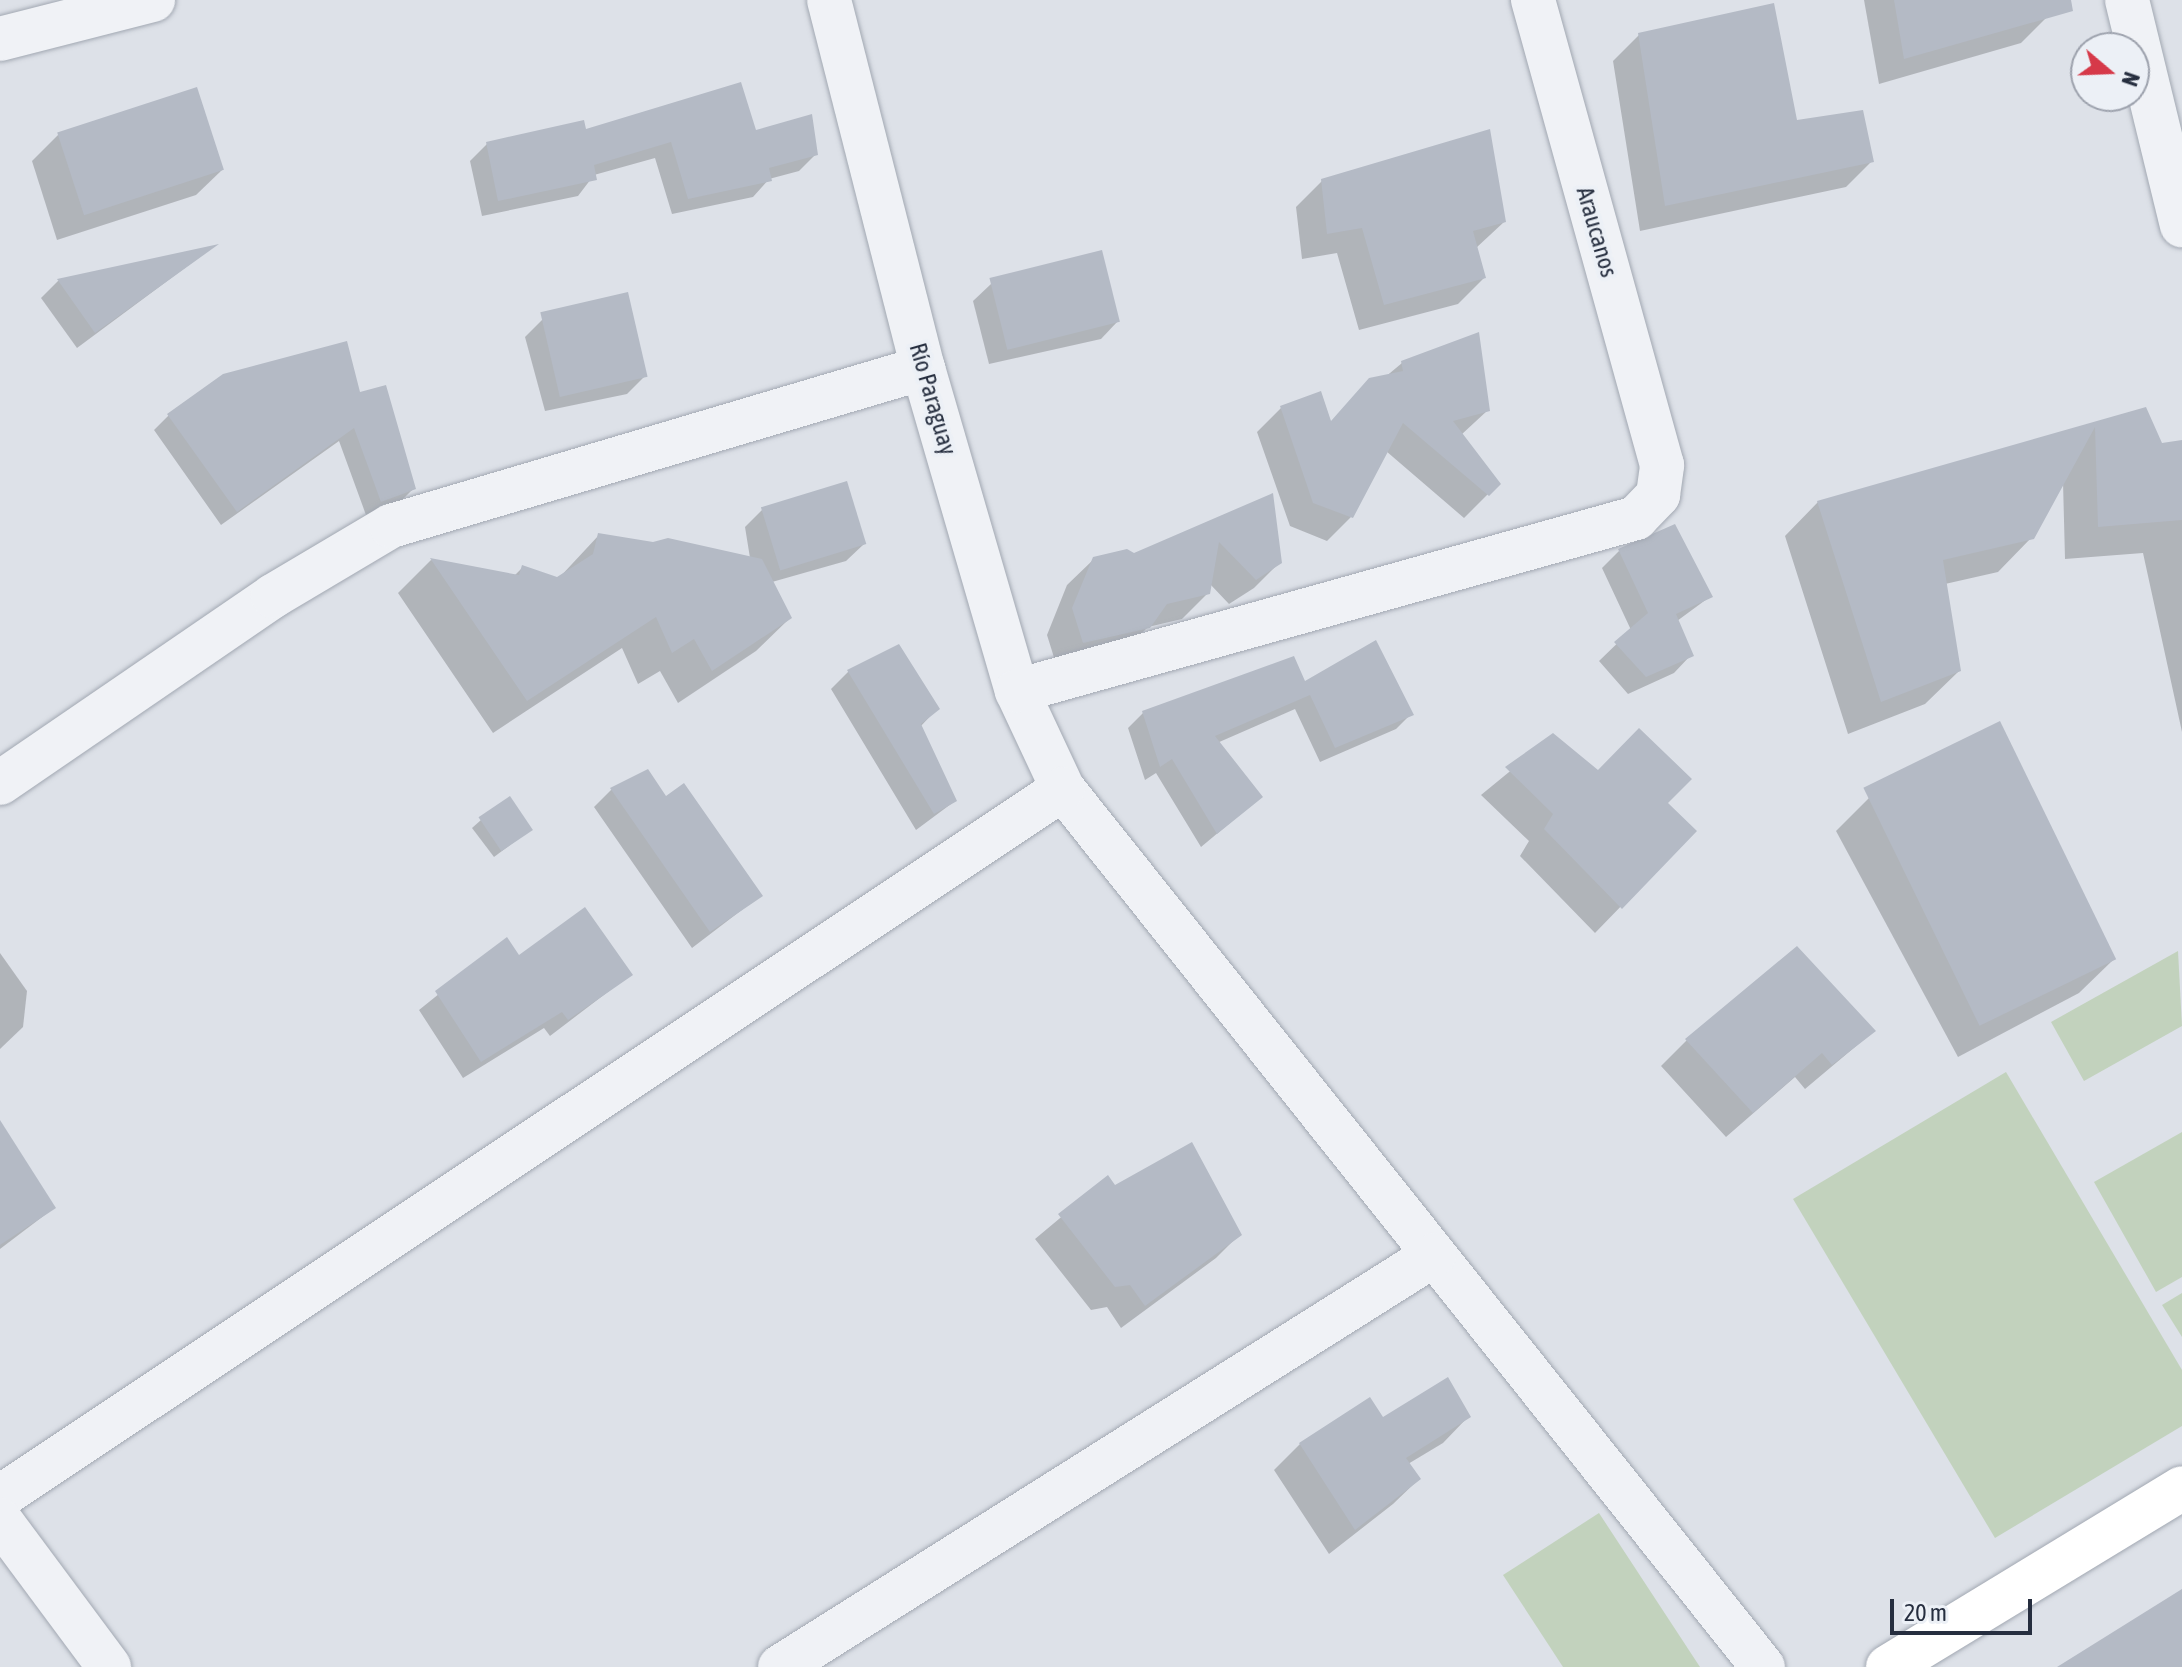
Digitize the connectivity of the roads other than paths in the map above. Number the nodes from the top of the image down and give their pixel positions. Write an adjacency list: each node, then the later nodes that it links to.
1 (153, 0): 5 (street)
2 (829, 0): 7 (street, Río Paraguay)
3 (1533, 0): 8 (street, Araucanos)
4 (2127, 0): 6 (street)
5 (0, 39)
6 (2182, 225)
7 (923, 368): 8 (street, Río Paraguay); 9 (street)
8 (1017, 691): 10 (street, Río Paraguay)
9 (0, 783)
10 (1063, 789): 11 (street, Río Paraguay); 13 (street)
11 (1434, 1255): 16 (street); 17 (street, Río Paraguay)
12 (2182, 1488): 18 (main road)
13 (0, 1497)
14 (0, 1520): 15 (street)
15 (109, 1667)
16 (780, 1667)
17 (1763, 1667)
18 (1888, 1667)

